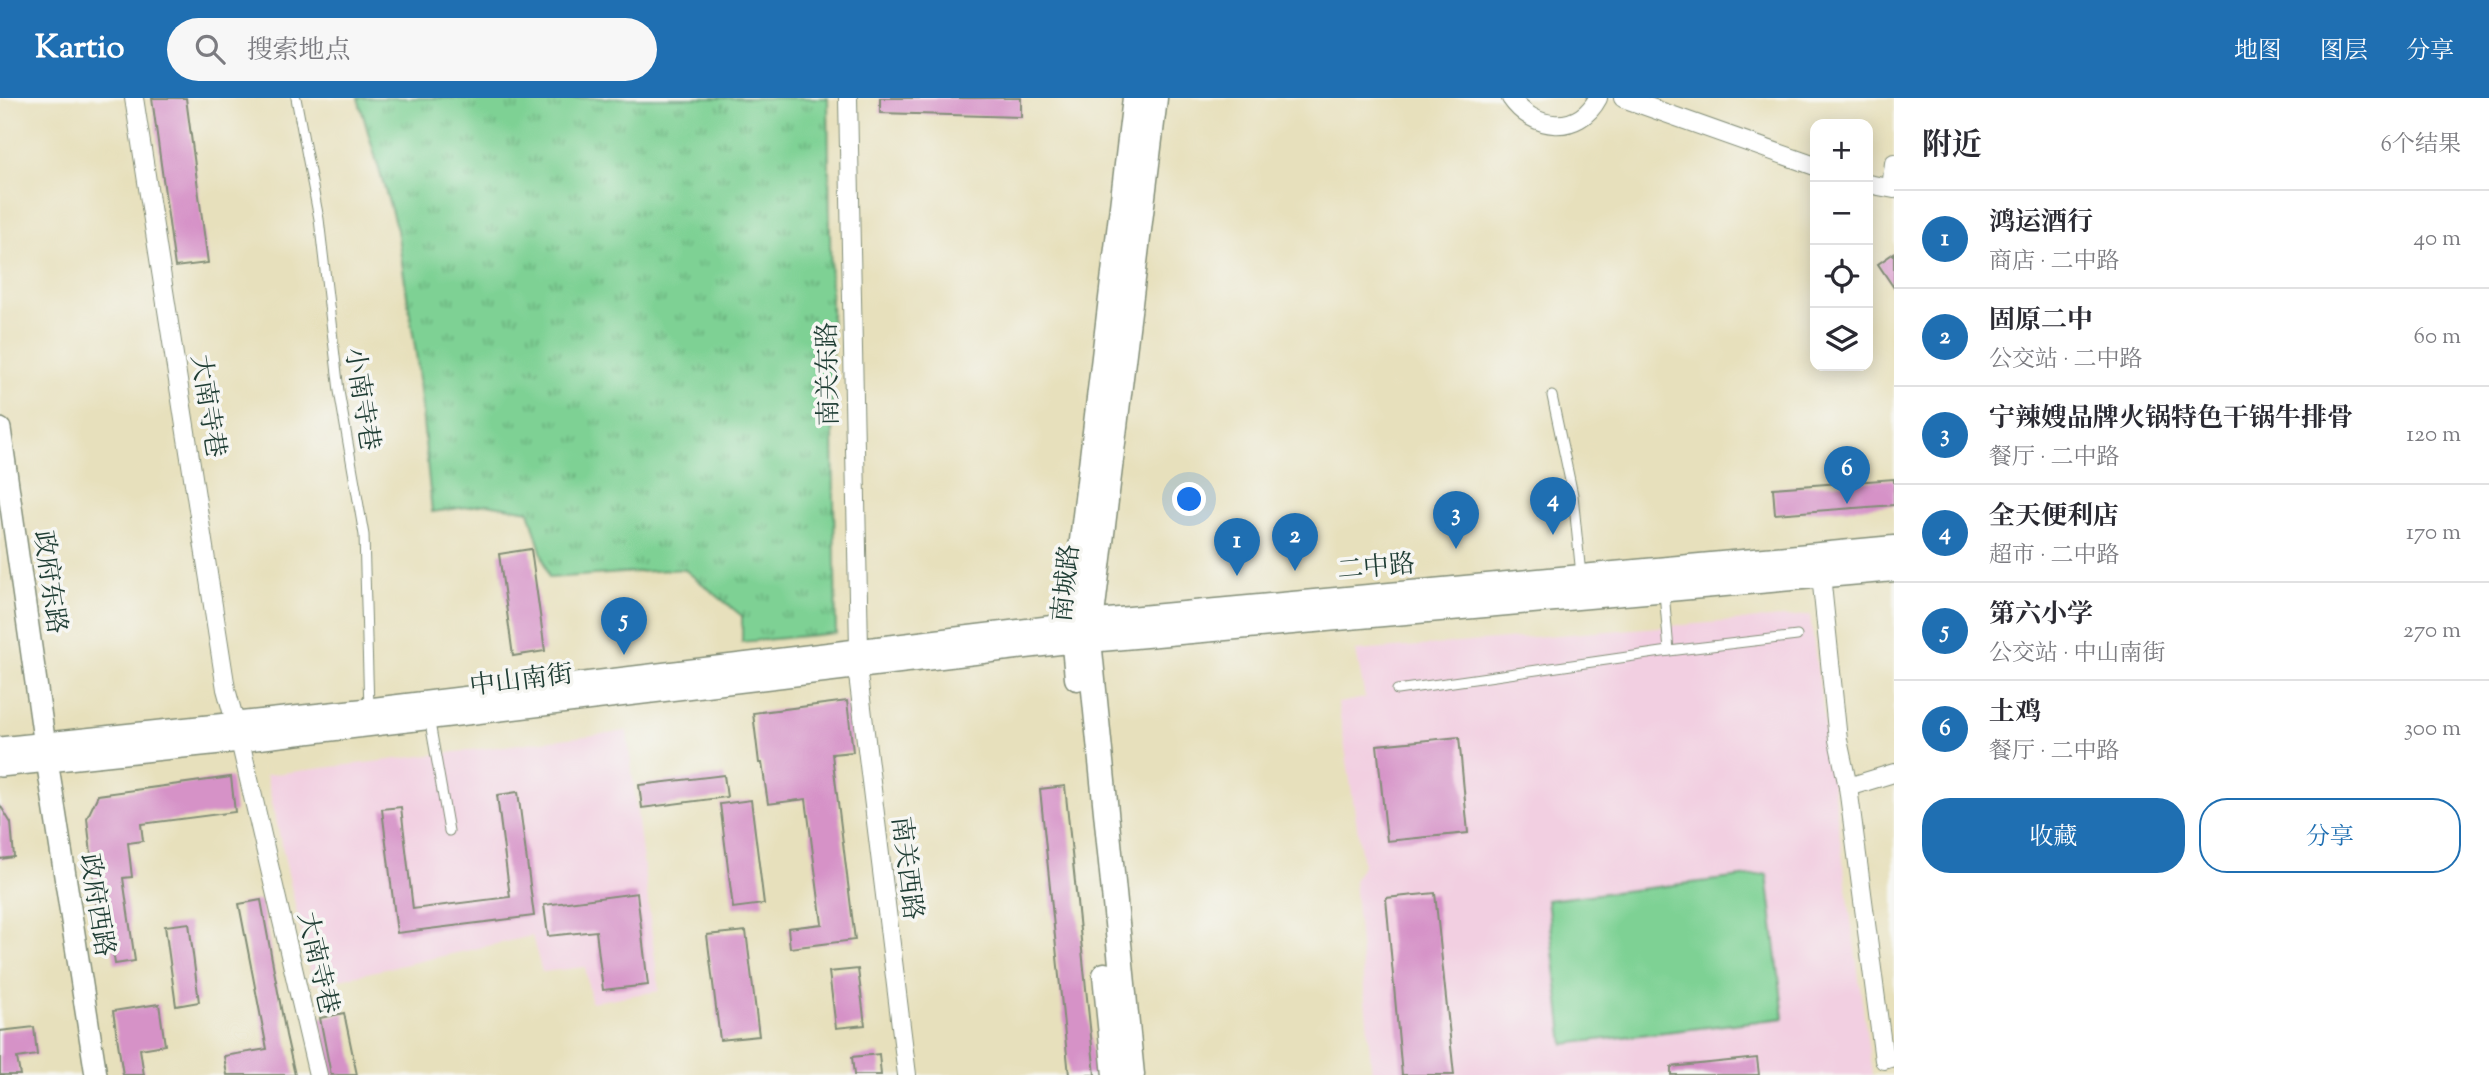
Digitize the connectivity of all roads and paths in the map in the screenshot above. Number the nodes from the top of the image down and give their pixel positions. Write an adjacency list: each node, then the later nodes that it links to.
1 (134, 98): 28 (street, 大南寺巷)
2 (296, 98): 26 (lane, 小南寺巷)
3 (848, 98): 24 (street, 南关东路)
4 (1135, 98): 21 (main road, 南城路)
5 (1155, 98): 21 (main road, 南城路)
6 (1511, 98): 7 (street)
7 (1598, 98)
8 (1623, 98): 10 (street)
9 (1894, 163): 12 (street)
10 (1810, 164)
11 (1873, 185): 12 (street)
12 (1892, 188)
13 (1552, 397): 19 (lane)
14 (0, 429): 30 (street, 政府东路)
15 (0, 508): 30 (street, 政府东路)
16 (1894, 548): 20 (main road, 二中路)
17 (1894, 569): 18 (main road, 二中路)
18 (1821, 575): 20 (main road, 二中路); 33 (street)
19 (1581, 577): 20 (main road, 二中路); 21 (main road, 二中路)
20 (1663, 579): 21 (main road, 二中路); 23 (lane)
21 (1081, 632): 24 (street, 中山南街); 40 (main road, 南城路); 41 (main road, 南城路)
22 (1797, 636): 23 (lane)
23 (1669, 651): 25 (lane)
24 (858, 658): 27 (street, 中山南街); 39 (street, 南关西路)
25 (1397, 690)
26 (369, 709): 27 (street, 中山南街); 28 (street, 中山南街)
27 (428, 710): 28 (street, 中山南街); 34 (lane)
28 (237, 732): 30 (street, 中山南街); 38 (street, 大南寺巷)
29 (0, 748): 30 (street, 中山南街)
30 (39, 753): 31 (street, 中山南街); 36 (street, 政府西路); 37 (street, 政府西路)
31 (0, 766)
32 (1894, 773): 33 (street)
33 (1848, 787): 35 (street)
34 (449, 831)
35 (1894, 1058)
36 (83, 1075)
37 (96, 1075)
38 (318, 1075)
39 (907, 1075)
40 (1115, 1075)
41 (1132, 1075)

